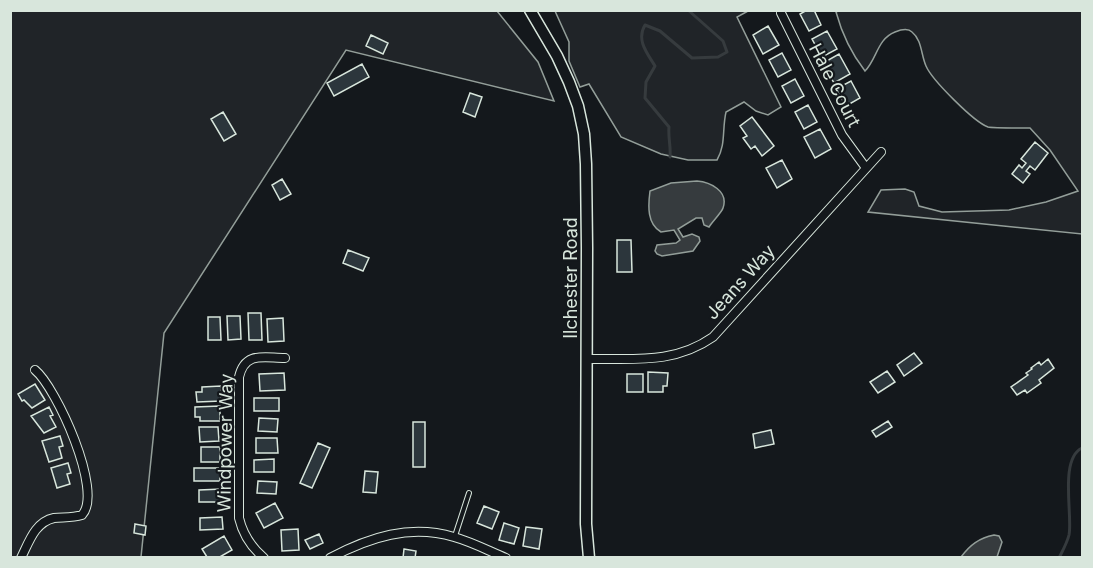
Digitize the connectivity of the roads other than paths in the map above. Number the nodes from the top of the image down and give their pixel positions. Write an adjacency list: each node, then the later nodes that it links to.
1 (530, 10): 6 (street, Ilchester Road)
2 (781, 13): 4 (street, Hale Court)
3 (881, 152): 4 (street, Jeans Way)
4 (866, 168): 6 (street, Jeans Way)
5 (285, 358): 11 (street, Windpower Way)
6 (586, 358): 14 (street, Ilchester Road)
7 (35, 370): 10 (street)
8 (469, 494): 9 (lane)
9 (455, 537): 12 (street); 13 (street)
10 (21, 558)
11 (264, 558)
12 (330, 558)
13 (506, 558)
14 (589, 558)

